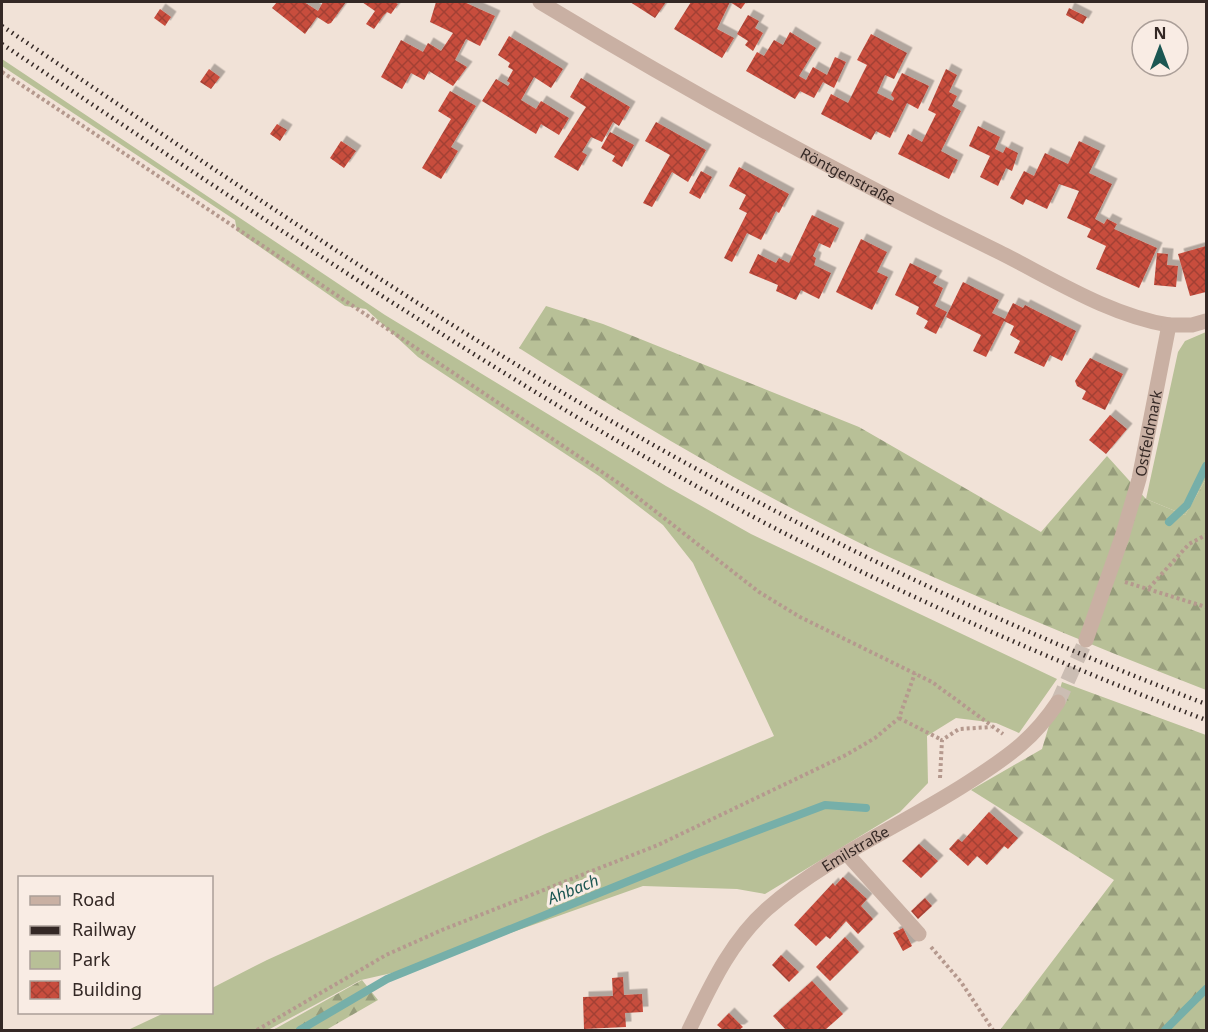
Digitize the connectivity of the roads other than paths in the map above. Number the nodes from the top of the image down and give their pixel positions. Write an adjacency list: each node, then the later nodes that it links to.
1 (540, 2): 3 (street, Röntgenstraße)
2 (1206, 321): 3 (street)
3 (1169, 325): 4 (street, Ostfeldmark)
4 (1086, 640)
5 (1058, 702): 6 (street, Emilstraße)
6 (848, 855): 7 (street); 8 (street, Emilstraße)
7 (919, 934)
8 (689, 1030)

